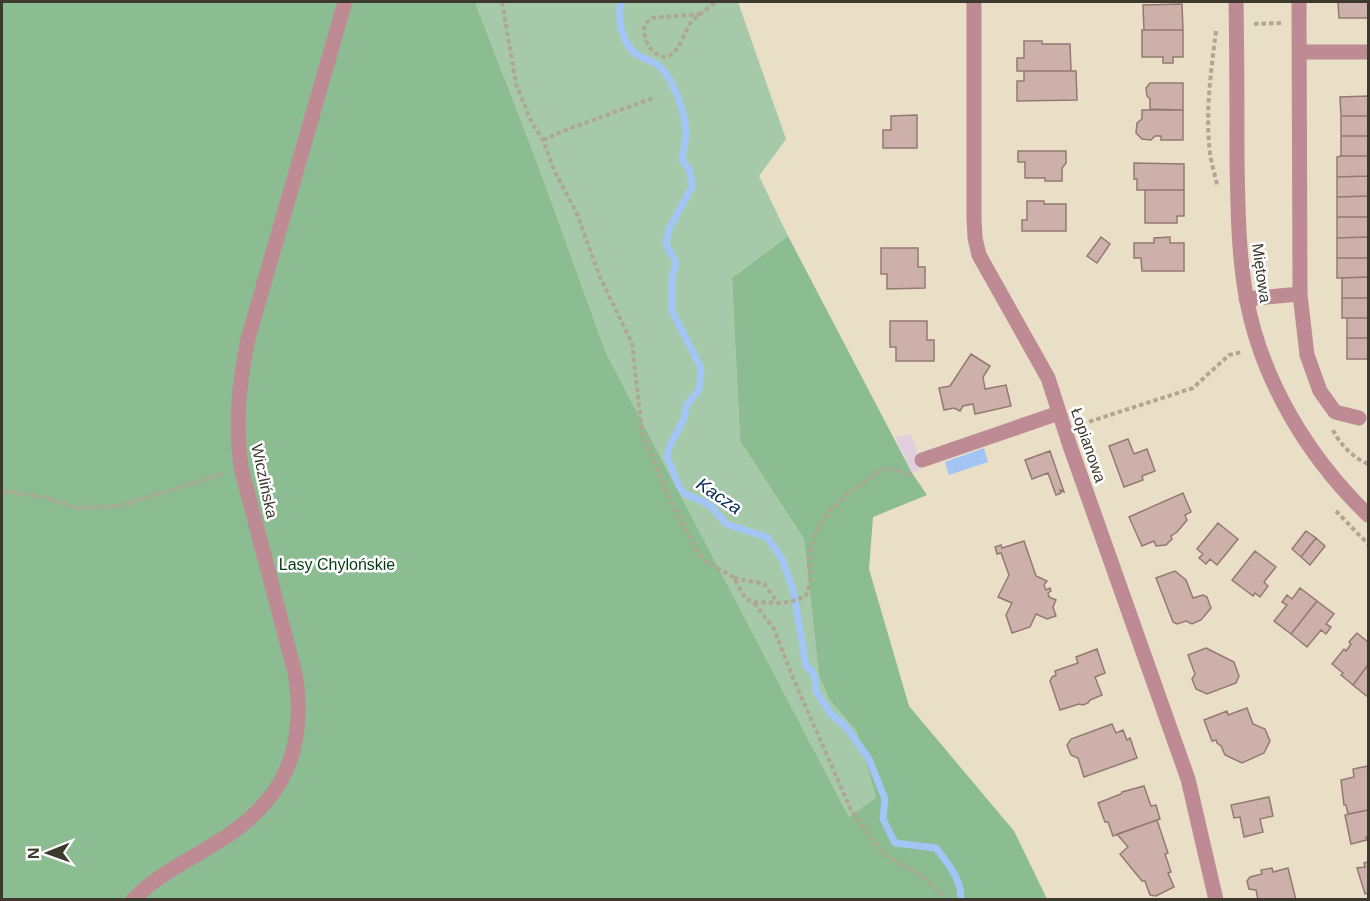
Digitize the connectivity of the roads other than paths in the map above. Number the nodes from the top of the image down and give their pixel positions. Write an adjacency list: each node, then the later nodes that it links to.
1 (345, 2): 13 (street, Wiczlińska)
2 (975, 2): 9 (street, Łopianowa)
3 (1236, 2): 8 (street, Miętowa)
4 (1299, 2): 5 (street)
5 (1300, 52): 6 (street); 7 (street)
6 (1368, 52)
7 (1300, 294): 8 (street); 10 (street)
8 (1246, 299): 12 (street, Miętowa)
9 (1059, 413): 11 (street); 14 (street, Łopianowa)
10 (1359, 418)
11 (922, 460)
12 (1368, 515)
13 (133, 900)
14 (1216, 900)

